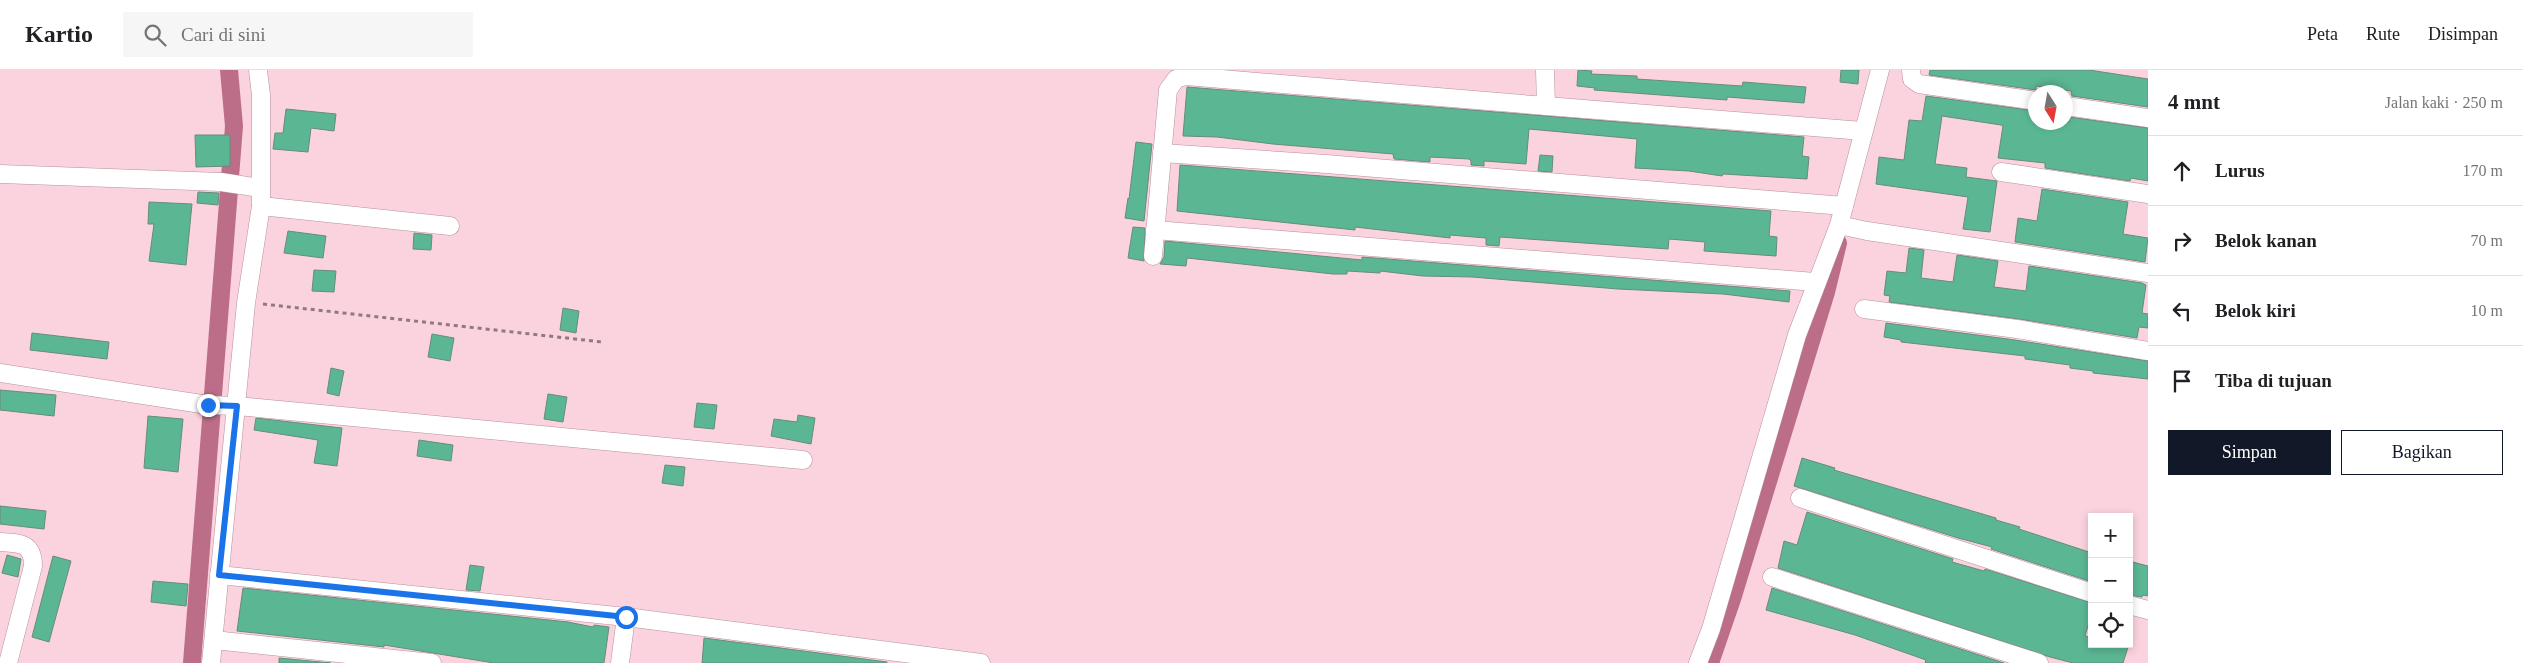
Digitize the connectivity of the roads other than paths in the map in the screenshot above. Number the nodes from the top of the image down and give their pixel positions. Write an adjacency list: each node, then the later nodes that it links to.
1 (258, 70): 13 (street)
2 (1546, 70): 6 (street)
3 (1880, 70): 9 (street)
4 (1911, 70): 5 (street)
5 (2028, 100)
6 (1546, 106): 9 (street); 10 (street)
7 (2073, 107): 8 (street)
8 (2148, 118)
9 (1863, 131): 16 (street)
10 (1162, 154): 16 (street); 19 (street)
11 (2001, 172): 14 (street)
12 (0, 174): 13 (street)
13 (260, 188): 15 (street)
14 (2148, 194)
15 (261, 206): 17 (street); 26 (street)
16 (1844, 206): 18 (street)
17 (450, 226)
18 (1843, 226): 21 (street); 22 (street)
19 (1155, 230): 20 (street); 22 (street)
20 (1153, 256)
21 (2148, 273)
22 (1816, 282): 42 (street)
23 (1864, 309): 24 (street)
24 (2148, 351)
25 (0, 373): 26 (street)
26 (235, 406): 27 (street); 30 (street)
27 (803, 460)
28 (1800, 498): 32 (street)
29 (0, 542): 37 (street)
30 (219, 575): 35 (street); 36 (street)
31 (1772, 577): 43 (street)
32 (2088, 592)
33 (2133, 606): 34 (street)
34 (2148, 610)
35 (626, 617): 40 (street); 41 (street)
36 (214, 640): 38 (street); 39 (street)
37 (8, 663)
38 (211, 663)
39 (432, 663)
40 (620, 663)
41 (981, 663)
42 (1698, 663)
43 (2038, 663)

